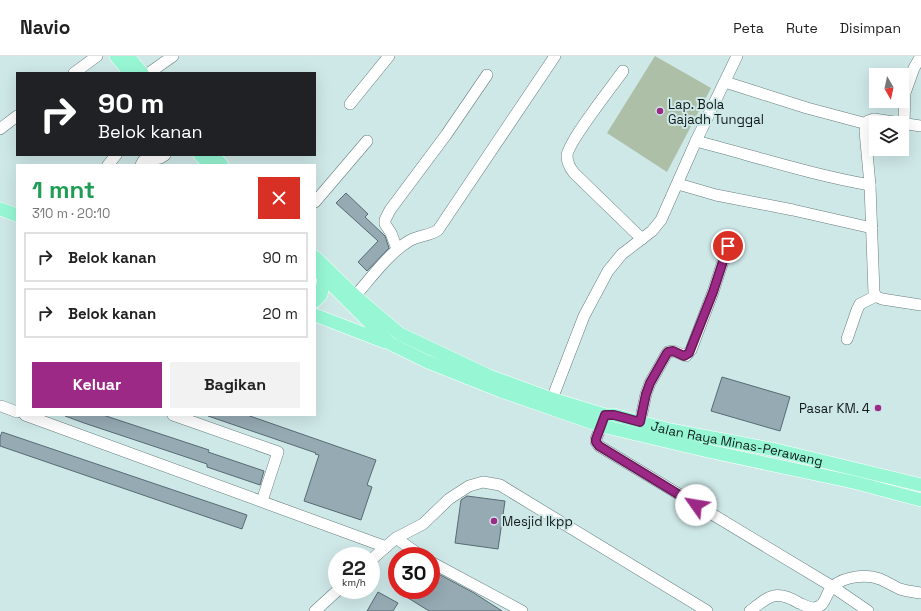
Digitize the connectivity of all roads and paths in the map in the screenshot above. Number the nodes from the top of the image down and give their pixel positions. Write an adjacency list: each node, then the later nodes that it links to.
1 (96, 56): 10 (street)
2 (116, 56): 11 (main road)
3 (128, 56): 12 (main road)
4 (173, 56): 13 (street)
5 (389, 56): 16 (street)
6 (555, 56): 42 (street)
7 (737, 56): 15 (street)
8 (921, 56): 17 (street)
9 (624, 71): 40 (street)
10 (75, 72)
11 (129, 72)
12 (141, 72)
13 (150, 72)
14 (487, 75): 42 (street)
15 (725, 82): 20 (street); 25 (street)
16 (350, 104)
17 (905, 116)
18 (16, 117): 23 (street)
19 (869, 121): 20 (street)
20 (867, 124): 35 (street)
21 (909, 125): 22 (street)
22 (921, 126)
23 (0, 129)
24 (367, 141): 36 (street)
25 (696, 141): 34 (street); 35 (street)
26 (115, 156): 30 (street)
27 (163, 156): 31 (street)
28 (201, 156): 32 (main road)
29 (214, 156): 33 (main road)
30 (109, 164)
31 (142, 164)
32 (209, 164)
33 (221, 164)
34 (678, 184): 39 (street); 40 (street)
35 (870, 185): 39 (street)
36 (316, 201)
37 (0, 209): 38 (main road)
38 (16, 215)
39 (872, 228): 47 (street)
40 (642, 239): 54 (street)
41 (728, 246): 60 (street)
42 (397, 249): 46 (street)
43 (316, 258): 46 (main road, Jalan Raya Minas-Perawang)
44 (316, 269): 45 (main road)
45 (324, 278): 48 (main road); 53 (main road)
46 (355, 296): 51 (main road, Jalan Raya Minas-Perawang)
47 (876, 296): 49 (street); 52 (street)
48 (316, 300)
49 (921, 305)
50 (316, 315): 53 (main road)
51 (400, 334): 53 (main road); 54 (main road, Jalan Raya Minas-Perawang)
52 (847, 339)
53 (391, 344): 59 (main road, Jalan Raya Minas-Perawang)
54 (552, 399): 59 (main road, Jalan Raya Minas-Perawang)
55 (1, 406): 56 (street)
56 (16, 412)
57 (28, 416): 63 (street)
58 (176, 416): 63 (street)
59 (604, 420): 60 (main road, Jalan Raya Minas-Perawang); 62 (main road, Jalan Raya Minas-Perawang); 69 (street)
60 (640, 422): 61 (main road, Jalan Raya Minas-Perawang)
61 (921, 485)
62 (921, 500)
63 (262, 501): 65 (street)
64 (396, 538): 65 (street); 66 (street); 75 (street)
65 (386, 547): 67 (street)
66 (408, 547)
67 (380, 552)
68 (440, 567): 74 (street)
69 (833, 587): 70 (street); 72 (street); 77 (street)
70 (921, 593)
71 (328, 599): 73 (street)
72 (813, 610): 76 (street)
73 (315, 611)
74 (522, 611)
75 (707, 611)
76 (750, 611)
77 (868, 611)

